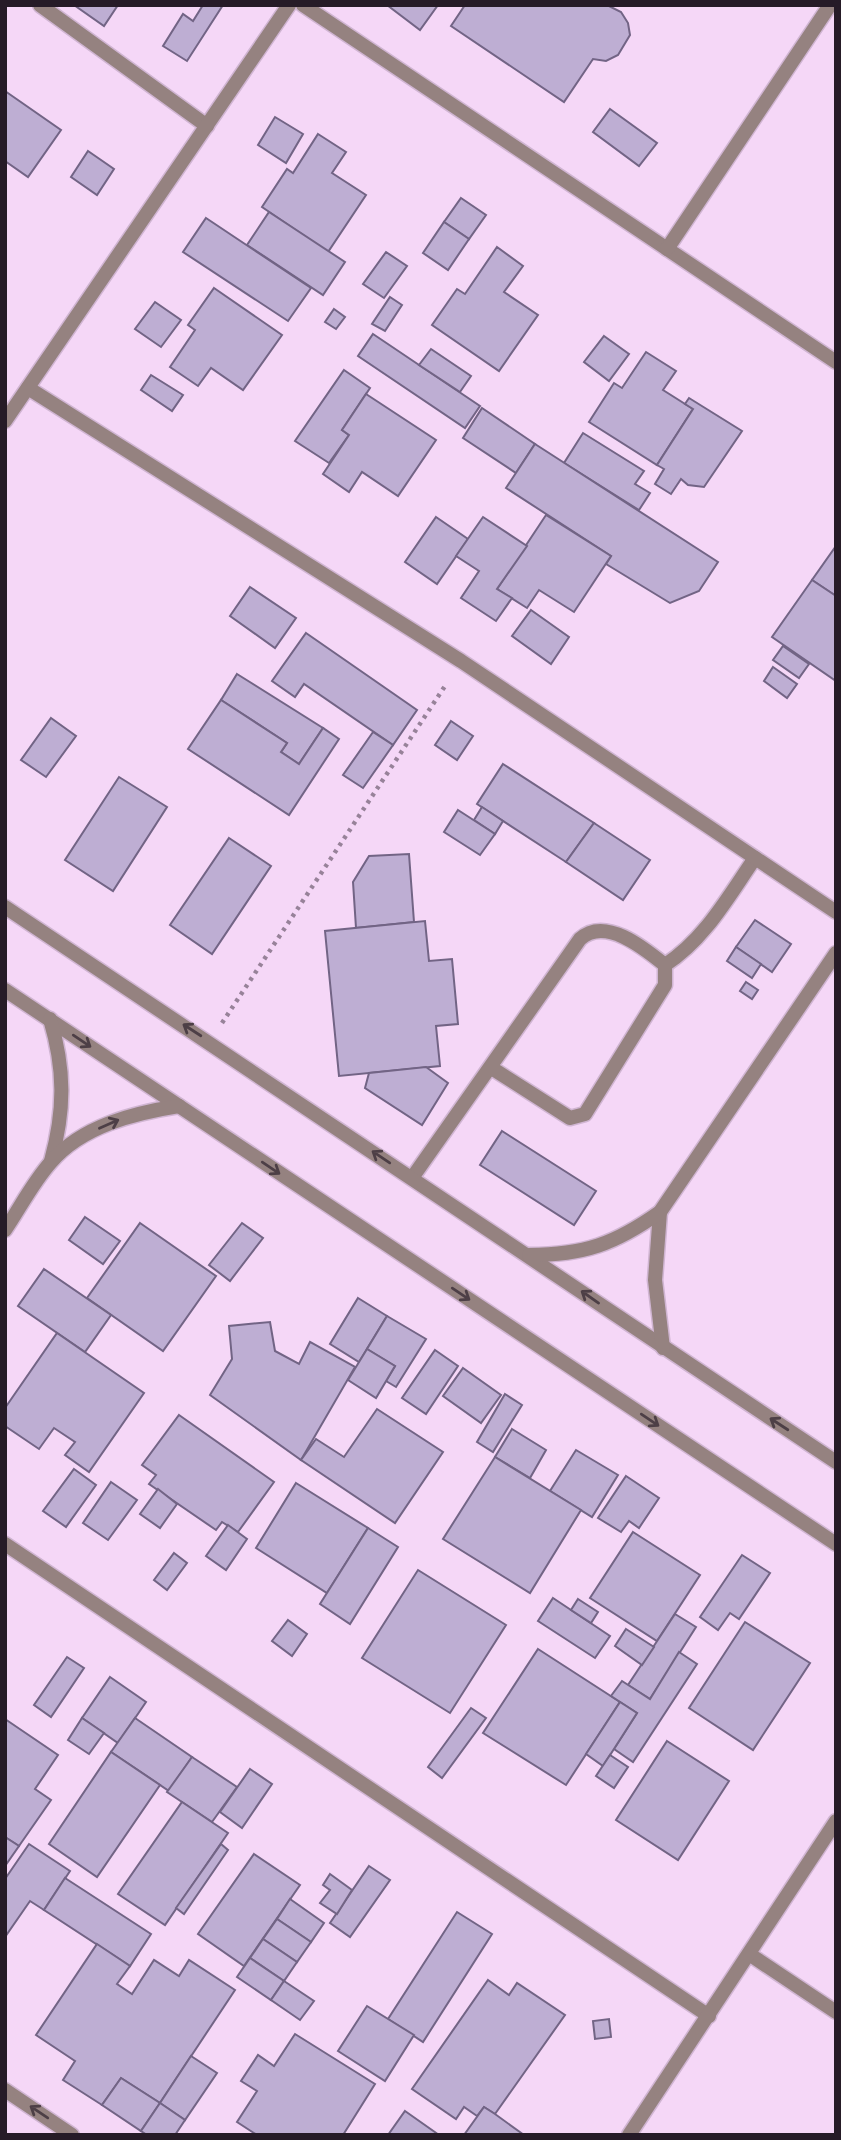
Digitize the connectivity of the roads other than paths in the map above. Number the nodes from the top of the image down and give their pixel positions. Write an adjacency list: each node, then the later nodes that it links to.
1 (40, 5): 5 (street)
2 (289, 5): 5 (street)
3 (303, 5): 6 (street)
4 (830, 5): 6 (street)
5 (206, 126): 8 (street)
6 (667, 249): 7 (street)
7 (836, 362)
8 (27, 388): 9 (street); 10 (street)
9 (5, 421)
10 (755, 858): 12 (street); 14 (street)
11 (5, 907): 20 (street, one-way to 11)
12 (836, 912)
13 (836, 953): 21 (street)
14 (665, 965): 17 (street); 17 (street)
15 (5, 990): 16 (street)
16 (50, 1019): 18 (street, one-way to 18); 19 (street)
17 (490, 1067): 20 (street)
18 (179, 1106): 19 (street, one-way to 18); 26 (street, one-way to 26)
19 (51, 1161): 22 (street)
20 (412, 1178): 23 (street)
21 (660, 1212): 23 (street); 24 (street)
22 (5, 1230)
23 (529, 1255): 24 (street, one-way to 23)
24 (663, 1348): 25 (street, one-way to 24)
25 (836, 1462)
26 (836, 1544)
27 (5, 1545): 31 (street)
28 (836, 1821): 29 (street)
29 (749, 1954): 30 (street); 31 (street)
30 (836, 2011)
31 (709, 2015): 34 (street)
32 (5, 2090): 33 (street, one-way to 32)
33 (72, 2135)
34 (629, 2135)

